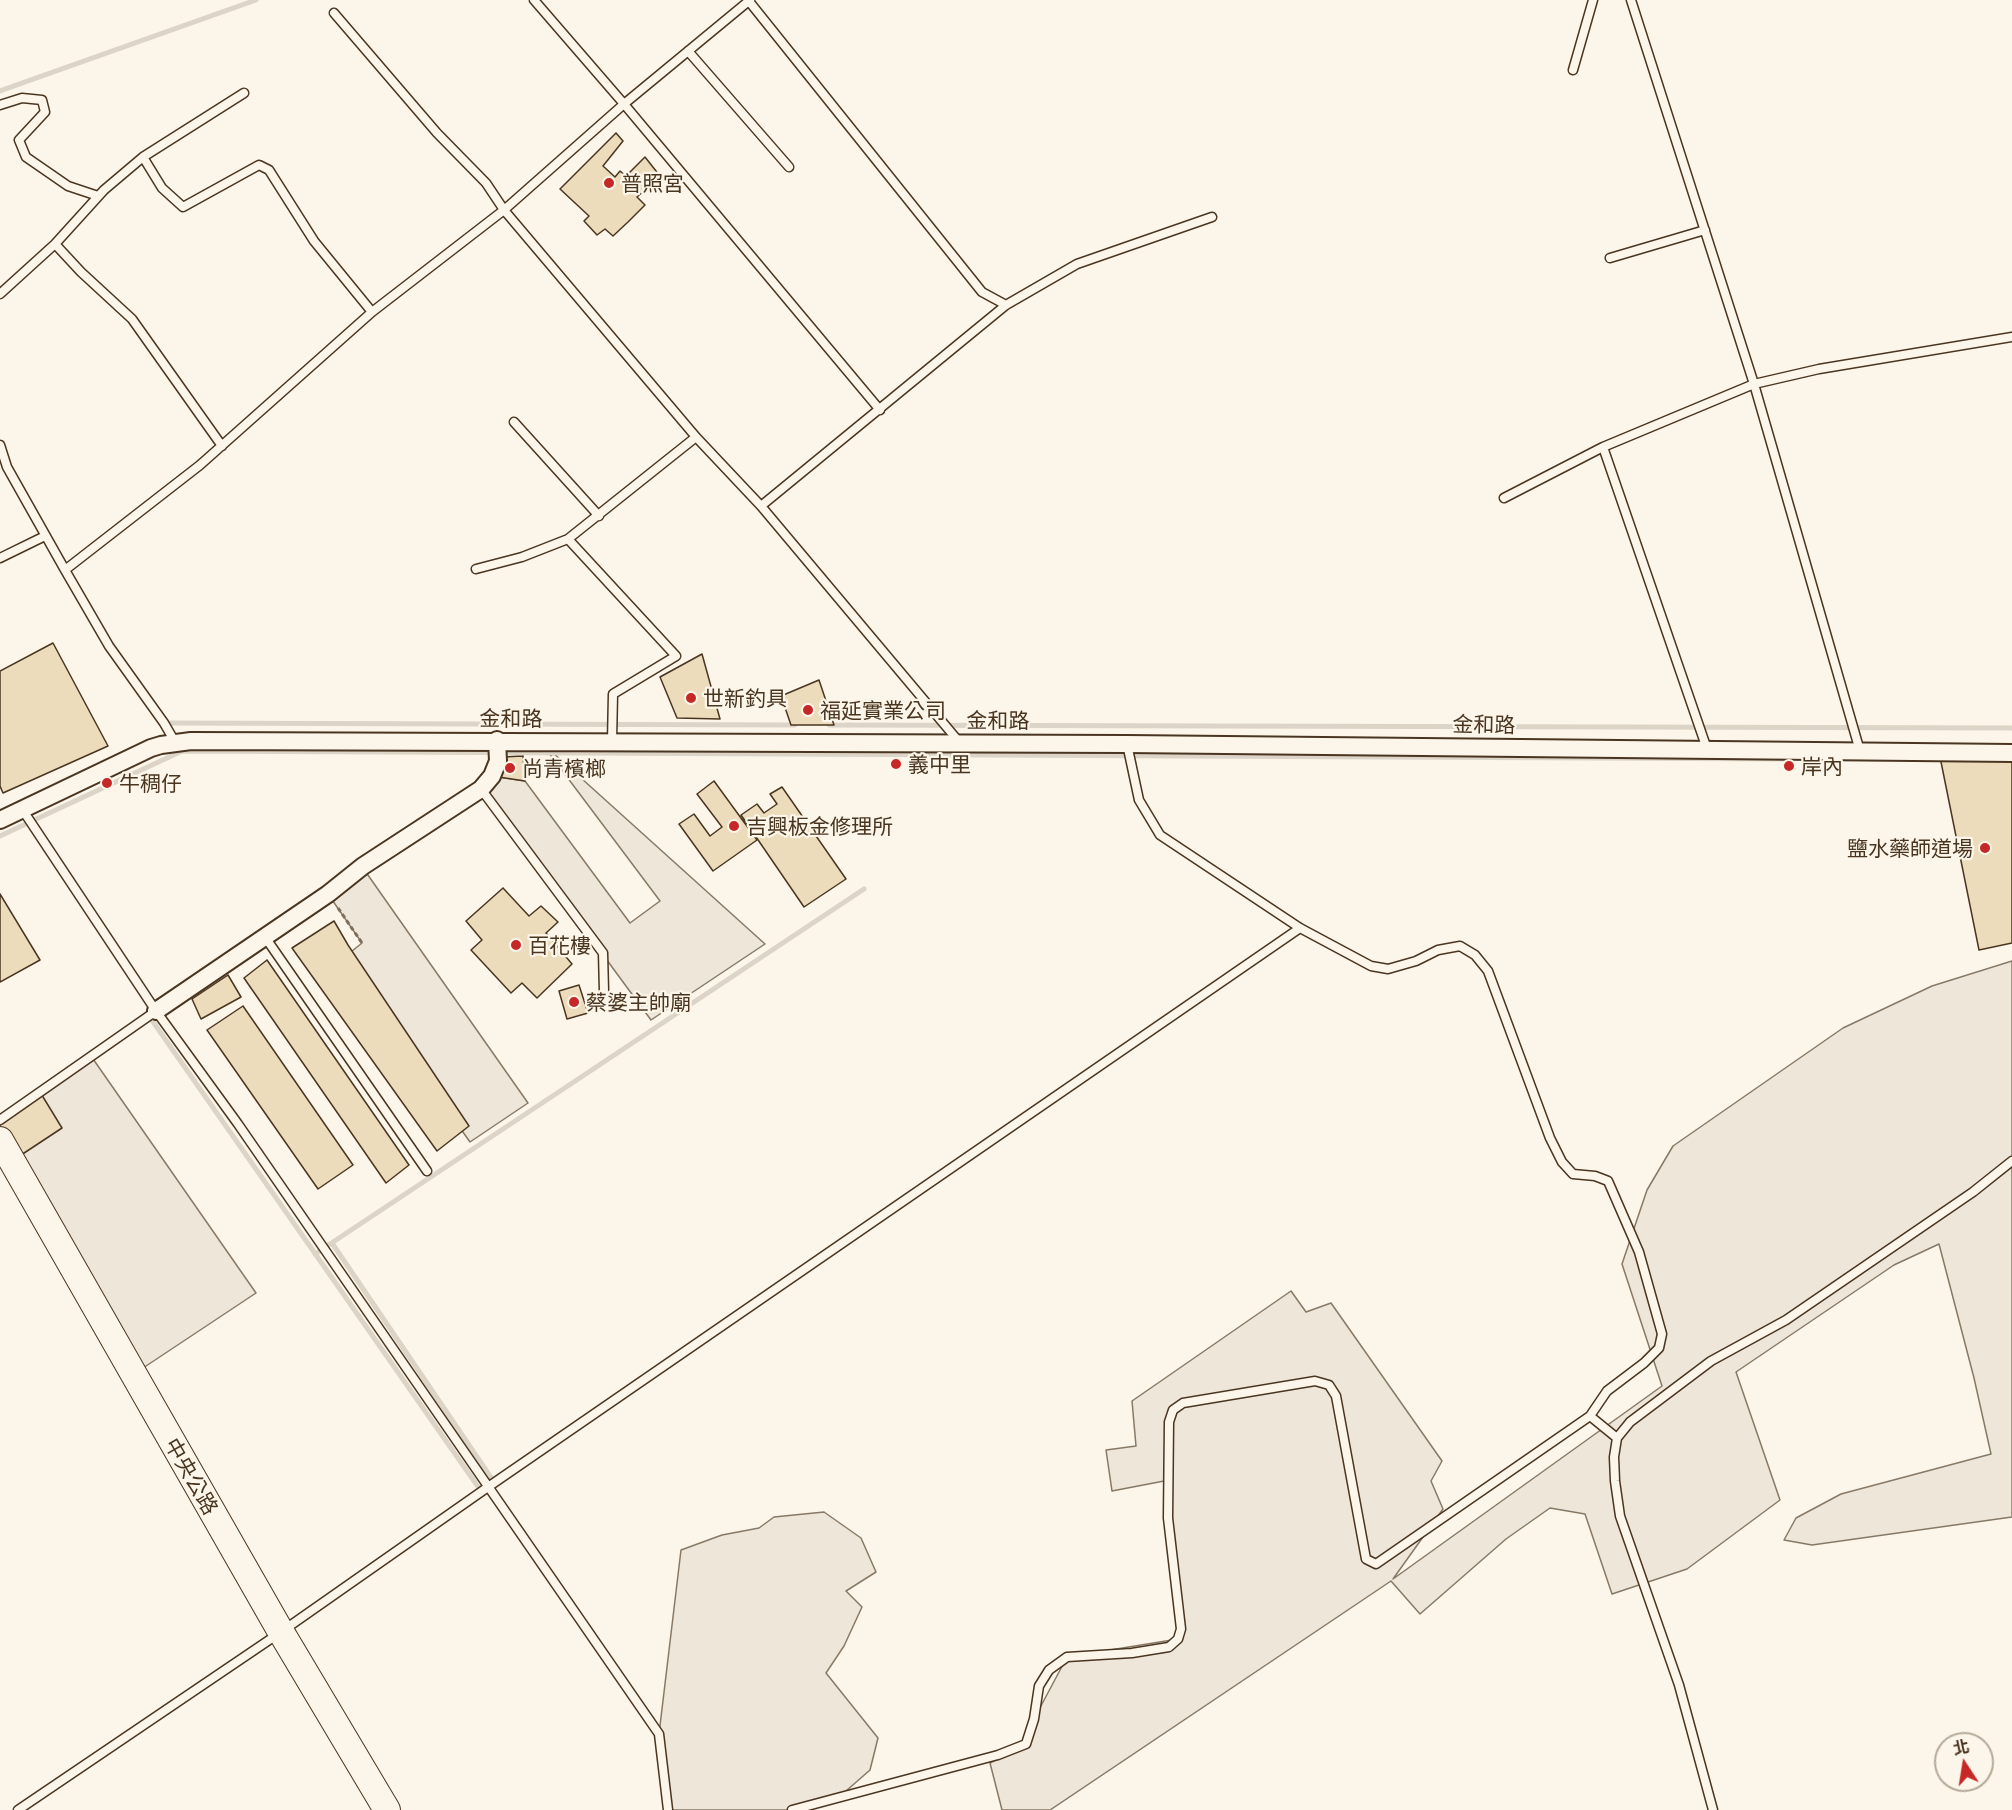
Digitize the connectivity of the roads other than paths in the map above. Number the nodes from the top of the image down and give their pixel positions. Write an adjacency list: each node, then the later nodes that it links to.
1 (534, 0): 9 (lane)
2 (749, 0): 6 (lane); 20 (lane)
3 (1593, 0): 7 (lane)
4 (1631, 0): 16 (lane)
5 (334, 13): 14 (lane)
6 (688, 51): 9 (lane); 12 (lane)
7 (1573, 70)
8 (244, 93): 11 (lane)
9 (624, 104): 14 (lane); 24 (lane)
10 (0, 105): 13 (lane)
11 (143, 157): 13 (lane); 21 (lane)
12 (789, 167)
13 (98, 196): 17 (lane)
14 (504, 210): 21 (lane); 26 (lane)
15 (1212, 217): 20 (lane)
16 (1705, 230): 18 (lane); 23 (lane)
17 (55, 243): 19 (lane); 28 (lane)
18 (1610, 258)
19 (0, 294)
20 (1006, 305): 24 (lane)
21 (372, 312): 28 (lane)
22 (2012, 337): 23 (lane)
23 (1754, 384): 29 (lane); 45 (lane)
24 (880, 410): 32 (lane)
25 (514, 422): 33 (lane)
26 (696, 437): 32 (lane); 33 (lane)
27 (0, 445): 30 (lane)
28 (222, 446): 38 (lane)
29 (1603, 447): 31 (lane); 44 (lane)
30 (3, 468): 34 (lane)
31 (1504, 498)
32 (761, 506): 42 (lane)
33 (599, 516): 35 (lane)
34 (45, 536): 36 (lane); 38 (lane)
35 (568, 539): 37 (lane); 40 (lane)
36 (0, 558)
37 (476, 568)
38 (65, 570): 41 (lane)
39 (497, 740): 40 (street, 金和路); 41 (street, 金和路); 47 (street)
40 (612, 741): 42 (street, 金和路)
41 (175, 742): 48 (street, 金和路)
42 (960, 743): 43 (street, 金和路)
43 (1127, 744): 44 (street, 金和路); 50 (lane)
44 (1707, 749): 45 (street, 金和路)
45 (1860, 751): 46 (street, 金和路)
46 (2012, 753)
47 (481, 789): 51 (street); 52 (lane)
48 (22, 809): 49 (street, 金和路); 53 (lane)
49 (0, 820)
50 (1300, 928): 58 (lane); 60 (lane)
51 (261, 940): 53 (street); 57 (lane)
52 (604, 991)
53 (156, 1011): 54 (lane); 60 (lane)
54 (0, 1120)
55 (0, 1140): 61 (main road, 中央公路)
56 (2012, 1161): 59 (lane)
57 (427, 1171)
58 (1590, 1416): 59 (lane); 65 (lane)
59 (1617, 1438): 66 (lane)
60 (488, 1487): 61 (lane); 64 (lane)
61 (281, 1632): 62 (lane); 63 (main road, 中央公路)
62 (18, 1810)
63 (387, 1810)
64 (668, 1810)
65 (792, 1810)
66 (1713, 1810)

